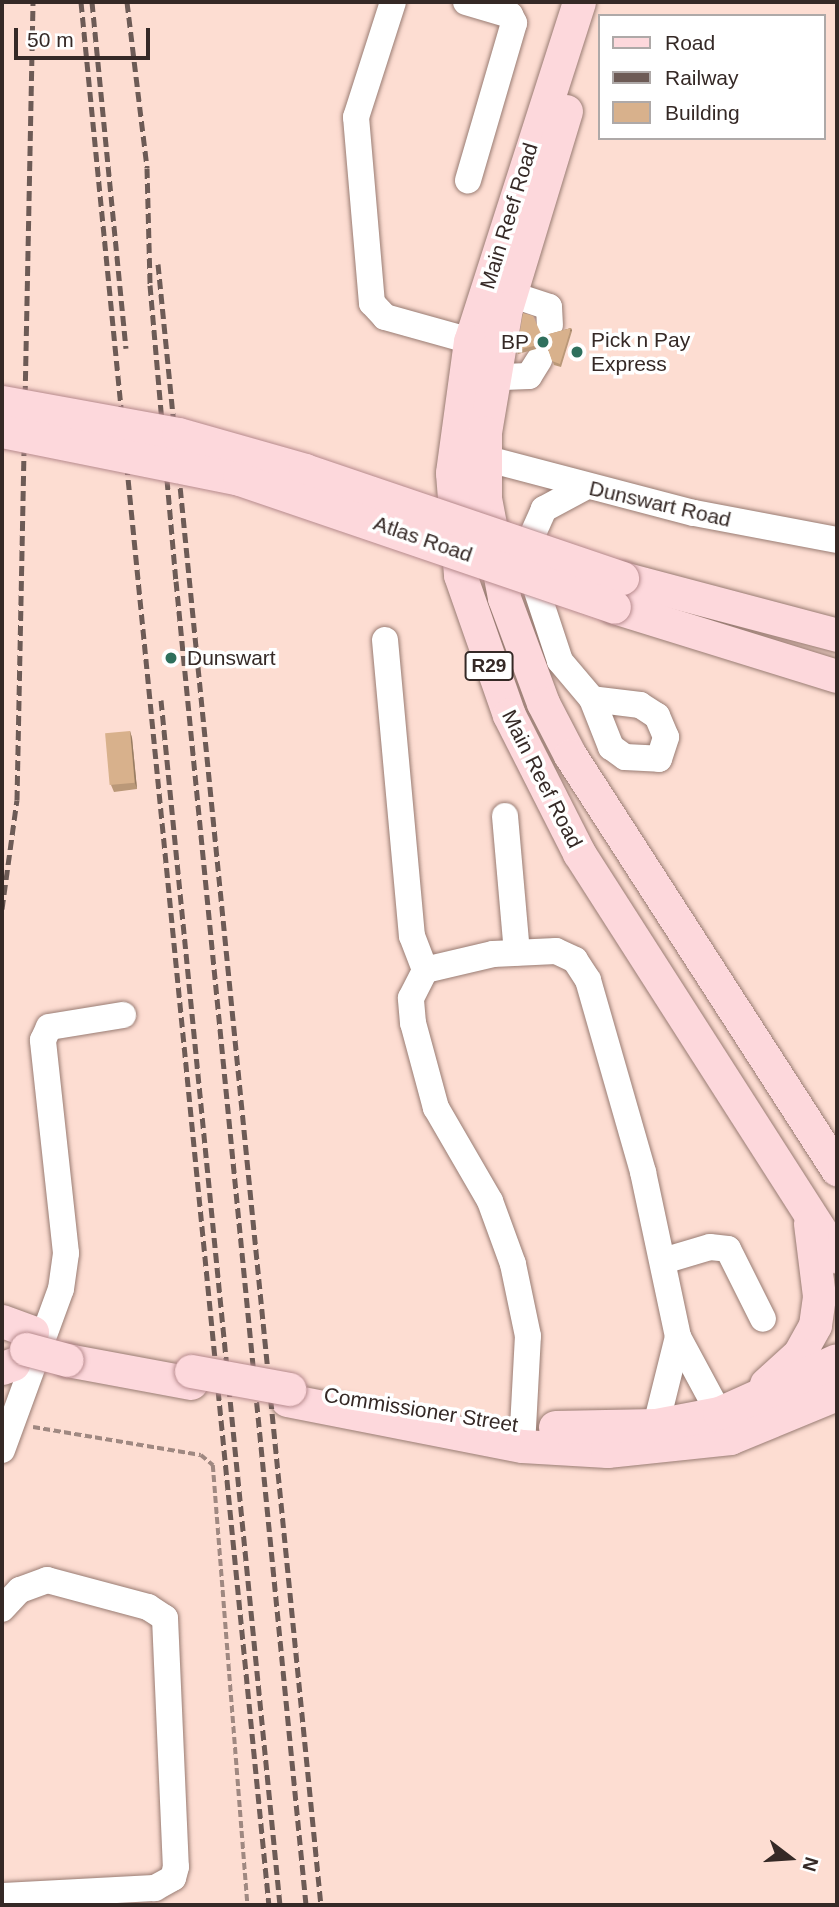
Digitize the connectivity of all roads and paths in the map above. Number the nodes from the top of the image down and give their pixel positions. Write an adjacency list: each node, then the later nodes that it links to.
1 (393, 2): 8 (street)
2 (466, 2): 5 (street)
3 (579, 2): 8 (main road, Main Reef Road / R29)
4 (600, 2): 6 (main road, Main Reef Road / R29)
5 (468, 180)
6 (510, 295): 7 (street); 8 (main road, Main Reef Road / R29)
7 (550, 325)
8 (484, 345): 10 (main road, Main Reef Road / R29)
9 (539, 360): 10 (street)
10 (479, 378): 13 (main road, Main Reef Road / R29); 28 (main road, Main Reef Road / R29)
11 (2, 402): 16 (main road, Atlas Road, bridge)
12 (2, 431): 16 (main road, Atlas Road, bridge)
13 (485, 458): 14 (street, Dunswart Road); 25 (main road, Main Reef Road / R29)
14 (585, 488): 15 (street, Dunswart Road); 20 (street)
15 (837, 540)
16 (618, 592): 17 (main road, Atlas Road); 19 (main road, Atlas Road)
17 (837, 635)
18 (385, 640): 23 (street)
19 (837, 676)
20 (592, 699)
21 (505, 817): 22 (street)
22 (517, 952): 23 (street); 30 (street)
23 (425, 970): 39 (street)
24 (123, 1016): 37 (street)
25 (793, 1098): 26 (main road); 27 (main road, Main Reef Road / R29)
26 (837, 1133)
27 (837, 1169)
28 (807, 1207): 29 (main road, Main Reef Road / R29); 36 (main road)
29 (837, 1256)
30 (663, 1261): 31 (street); 32 (street)
31 (763, 1319)
32 (678, 1337): 36 (street); 38 (street)
33 (29, 1348): 39 (main road, Commissioner Street)
34 (837, 1360): 36 (main road, Commissioner Street)
35 (836, 1396): 39 (main road, Commissioner Street)
36 (729, 1409): 38 (main road, Commissioner Street)
37 (11, 1424): 40 (street); 43 (path)
38 (656, 1425): 39 (main road, Commissioner Street)
39 (523, 1436)
40 (2, 1450)
41 (2, 1609): 42 (street)
42 (2, 1896)
43 (248, 1905)

